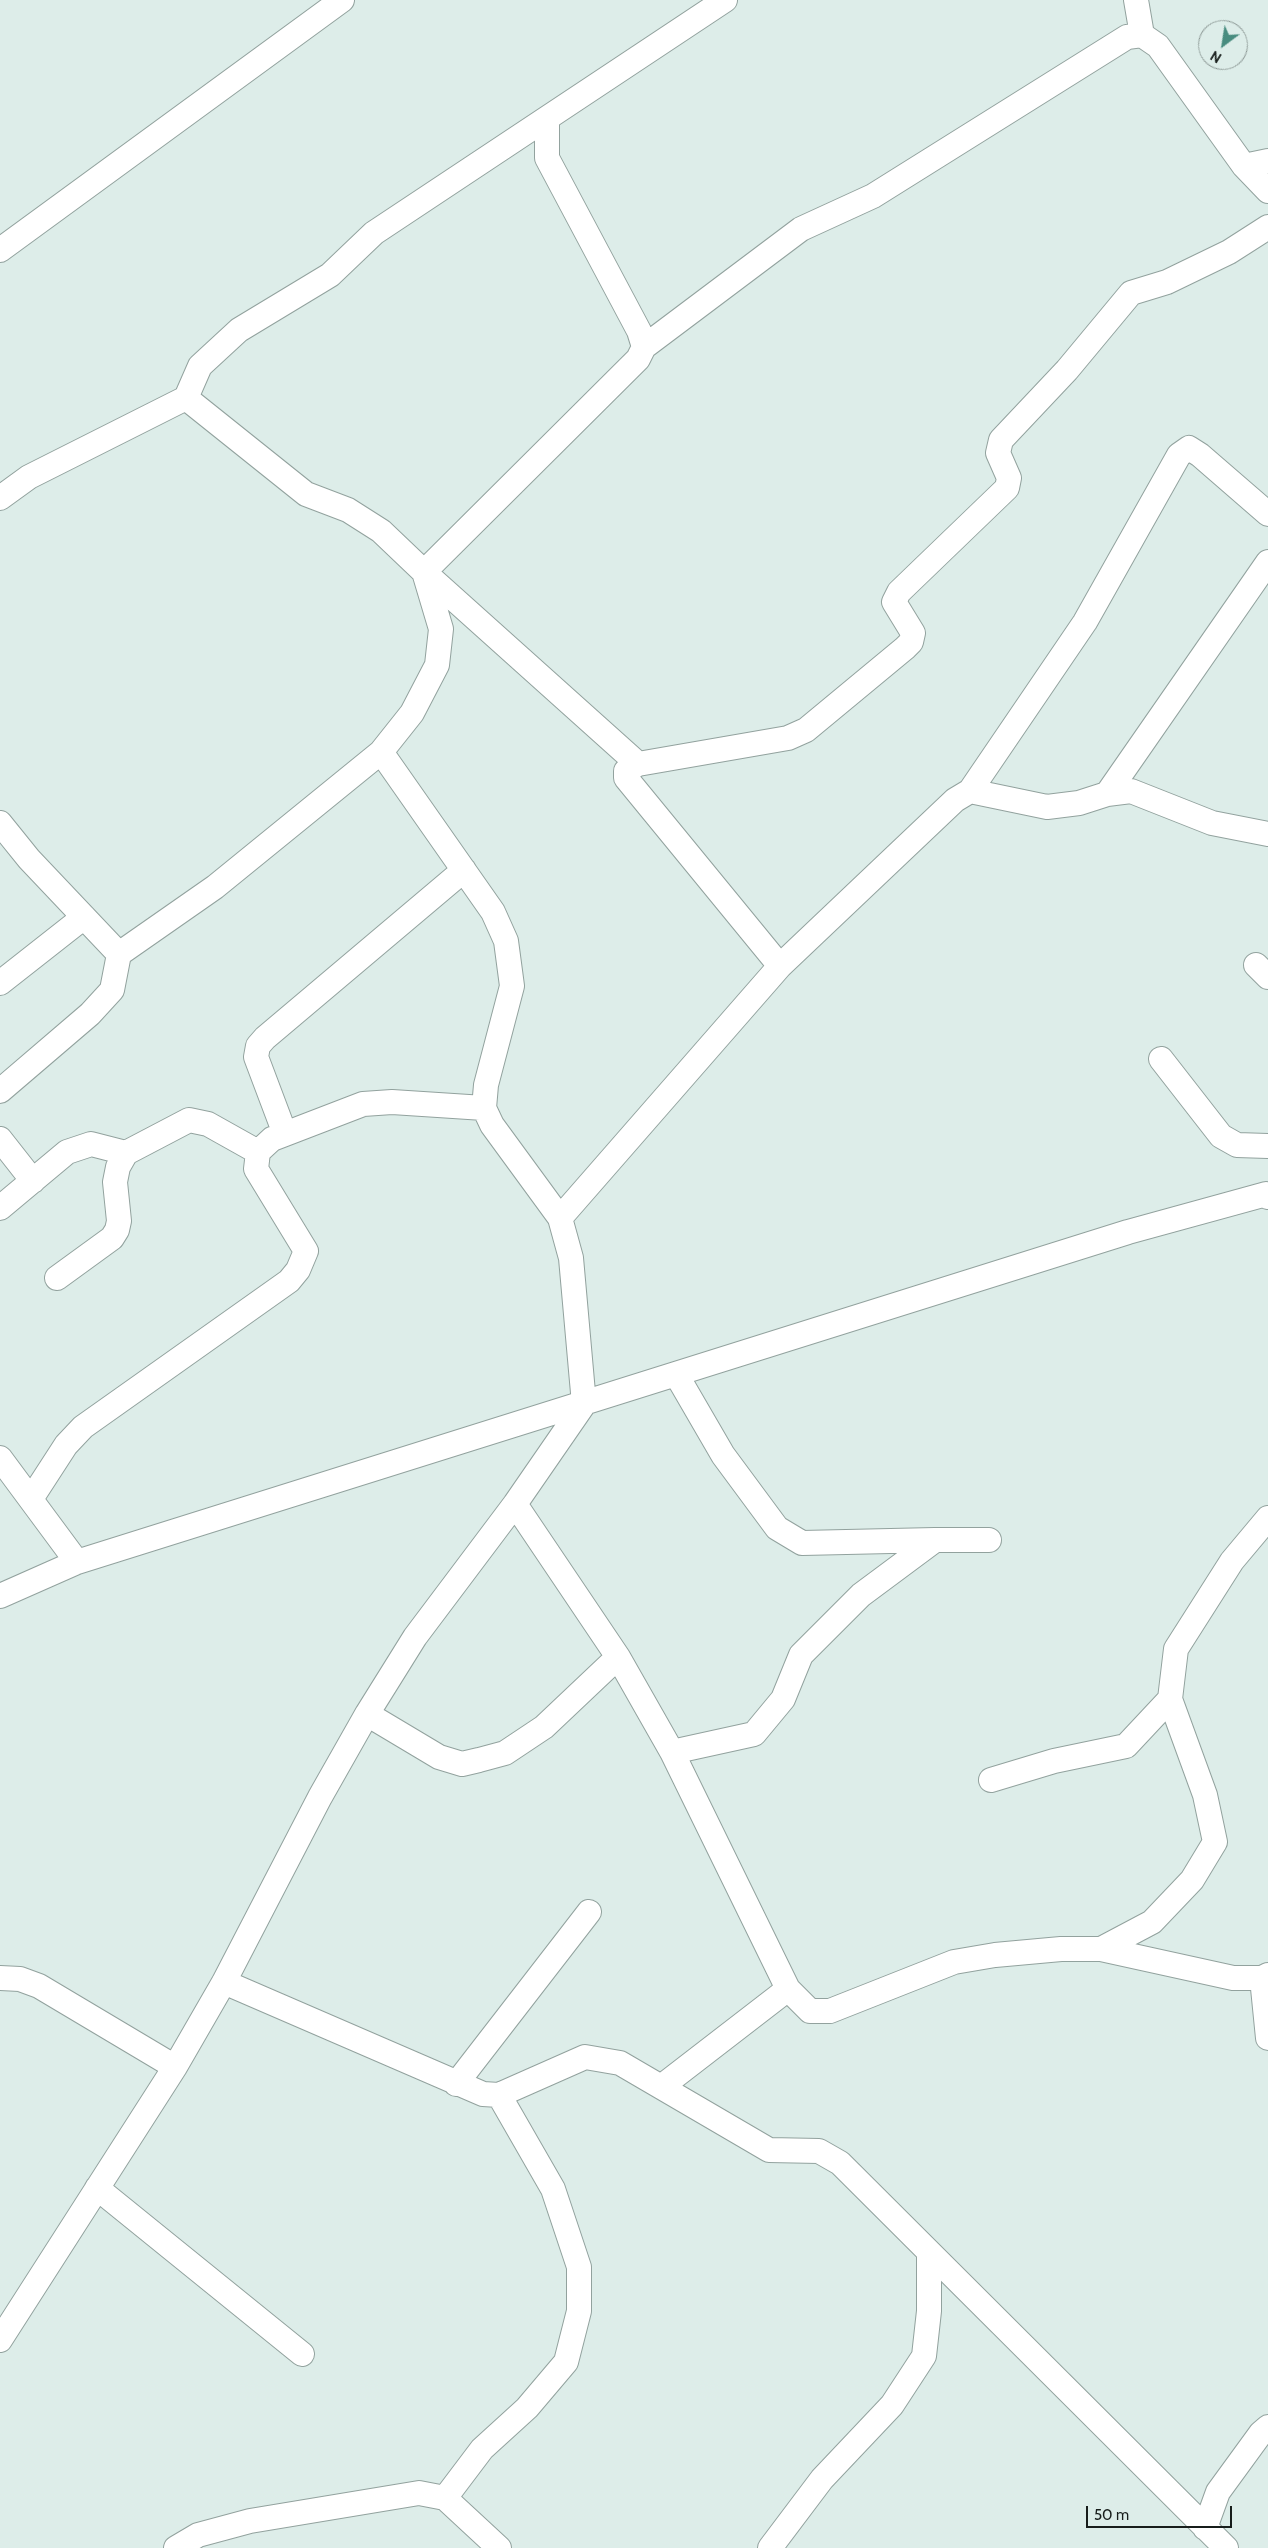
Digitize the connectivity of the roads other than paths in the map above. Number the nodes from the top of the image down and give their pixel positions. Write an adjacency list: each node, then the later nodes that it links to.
1 (342, 0): 10 (street)
2 (725, 0): 5 (street)
3 (1136, 0): 4 (street)
4 (1142, 35): 7 (street); 11 (street)
5 (547, 120): 11 (street); 12 (street)
6 (1268, 161): 7 (street)
7 (1244, 166): 8 (street)
8 (1268, 191)
9 (1268, 227): 18 (street)
10 (0, 250)
11 (644, 346): 16 (street)
12 (186, 398): 13 (street); 16 (street)
13 (0, 498)
14 (1268, 514): 19 (street)
15 (1268, 562): 20 (street)
16 (424, 572): 17 (street); 18 (street)
17 (381, 752): 23 (street); 25 (street)
18 (638, 764): 26 (street)
19 (970, 792): 20 (street); 26 (street)
20 (1107, 794): 22 (street)
21 (0, 823): 24 (street)
22 (1268, 834)
23 (464, 870): 30 (street); 31 (street)
24 (84, 917): 25 (street); 27 (street)
25 (119, 954): 29 (street)
26 (780, 966): 39 (street)
27 (0, 983)
28 (1160, 1059): 33 (street)
29 (0, 1091)
30 (484, 1108): 31 (street); 39 (street)
31 (285, 1134): 34 (street)
32 (0, 1140): 36 (street)
33 (1268, 1146)
34 (258, 1152): 35 (street); 44 (street)
35 (126, 1153): 36 (street); 40 (street)
36 (33, 1180): 38 (street)
37 (1267, 1194): 41 (street)
38 (0, 1208)
39 (560, 1218): 42 (street)
40 (57, 1278)
41 (676, 1374): 42 (street); 47 (street)
42 (584, 1404): 45 (street); 49 (street)
43 (0, 1458): 44 (street)
44 (31, 1498): 49 (street)
45 (515, 1504): 51 (street); 53 (street)
46 (1268, 1518): 52 (street)
47 (935, 1540): 48 (street); 54 (street)
48 (989, 1540)
49 (77, 1562): 50 (street)
50 (0, 1596)
51 (618, 1657): 53 (street); 54 (street)
52 (1170, 1699): 55 (street); 57 (street)
53 (367, 1714): 60 (street)
54 (672, 1752): 61 (street)
55 (990, 1780)
56 (589, 1912): 64 (street)
57 (1101, 1949): 58 (street); 61 (street)
58 (1265, 1977): 62 (street)
59 (0, 1978): 63 (street)
60 (224, 1982): 63 (street); 64 (street)
61 (788, 1989): 65 (street)
62 (1268, 2038)
63 (175, 2067): 67 (street)
64 (456, 2084): 66 (street)
65 (661, 2087): 66 (street); 68 (street)
66 (500, 2095): 72 (street)
67 (97, 2188): 69 (street); 70 (street)
68 (929, 2252): 73 (street); 76 (street)
69 (0, 2340)
70 (302, 2354)
71 (1268, 2427): 73 (street)
72 (445, 2498): 74 (street); 75 (street)
73 (1212, 2540)
74 (496, 2547)
75 (176, 2548)
76 (770, 2548)

